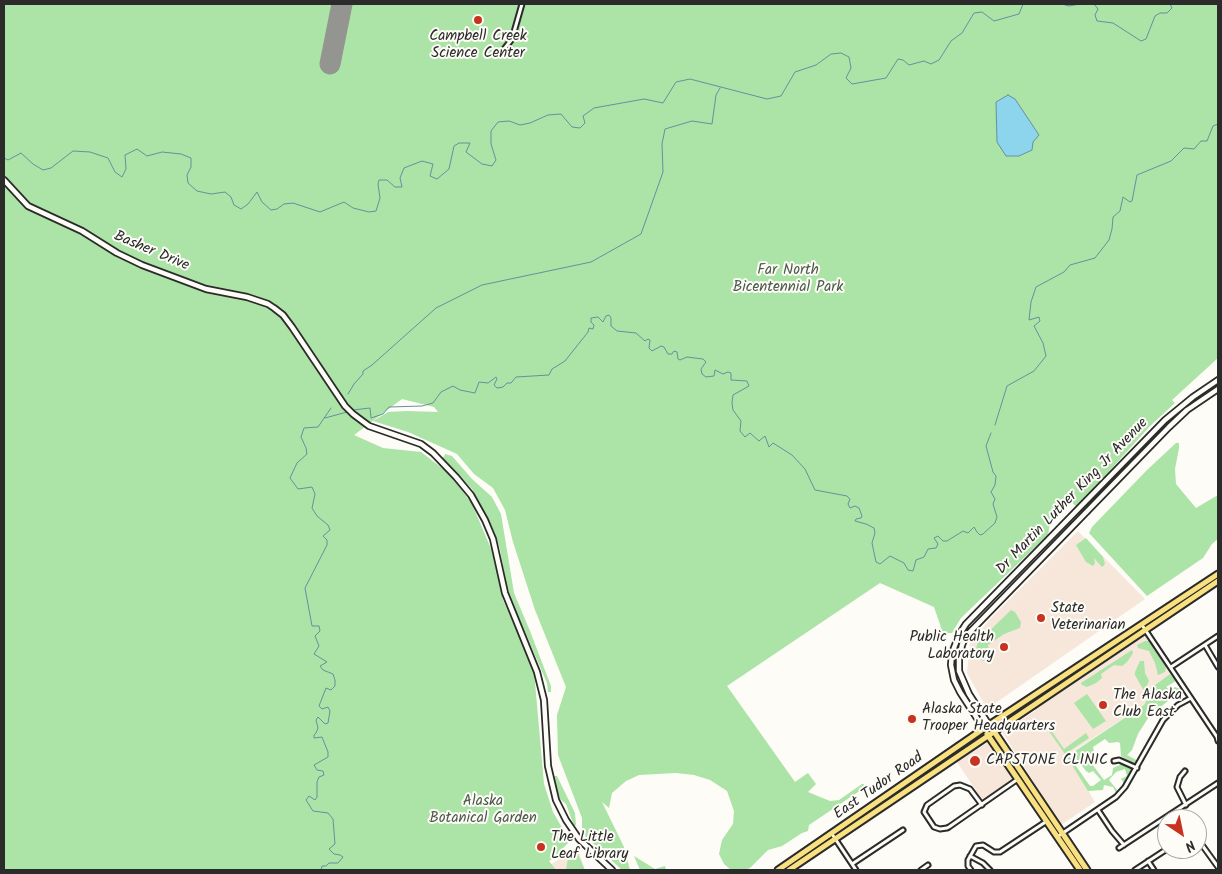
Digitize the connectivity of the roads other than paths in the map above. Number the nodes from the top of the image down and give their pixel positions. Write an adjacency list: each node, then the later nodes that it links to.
1 (522, 4): 2 (street)
2 (502, 53)
3 (4, 180): 42 (street, Basher Drive)
4 (1216, 382): 6 (street); 17 (street, Dr Martin Luther King Jr Avenue)
5 (1218, 388): 6 (street, Dr Martin Luther King Jr Avenue)
6 (1192, 407): 16 (street, Dr Martin Luther King Jr Avenue)
7 (1218, 574): 9 (main road, East Tudor Road)
8 (1218, 581): 10 (main road, East Tudor Road)
9 (1142, 625): 10 (street); 16 (main road, East Tudor Road)
10 (1145, 630): 14 (street); 18 (main road, East Tudor Road)
11 (1218, 636): 12 (street)
12 (1205, 645): 13 (street); 14 (street)
13 (1218, 666)
14 (1171, 668): 15 (street)
15 (1191, 698): 20 (street); 22 (street)
16 (990, 725): 17 (main road, East Tudor Road); 18 (main road)
17 (984, 729): 19 (main road); 32 (main road, East Tudor Road)
18 (994, 732): 19 (main road, East Tudor Road); 31 (main road)
19 (989, 736): 24 (main road); 32 (main road, East Tudor Road)
20 (1218, 741)
21 (1114, 761): 22 (street)
22 (1137, 768): 28 (street)
23 (1185, 771): 27 (street)
24 (1018, 779): 26 (street); 29 (main road)
25 (1218, 784): 27 (street)
26 (982, 805): 26 (street)
27 (1186, 805): 33 (street)
28 (1098, 810): 31 (street); 33 (street)
29 (1046, 821): 31 (main road); 37 (street)
30 (903, 830): 39 (street)
31 (1060, 835): 49 (main road); 50 (main road)
32 (833, 837): 39 (street); 43 (main road, East Tudor Road); 44 (main road, East Tudor Road)
33 (1124, 845): 34 (street)
34 (1120, 848)
35 (1207, 852): 41 (street)
36 (1157, 855): 38 (street)
37 (970, 856): 47 (street); 48 (street)
38 (1148, 861): 51 (street); 52 (street)
39 (852, 864): 45 (street)
40 (928, 865): 46 (street)
41 (1218, 868)
42 (612, 870)
43 (778, 870)
44 (789, 870)
45 (856, 870)
46 (921, 870)
47 (971, 870)
48 (990, 870)
49 (1080, 870)
50 (1087, 870)
51 (1135, 870)
52 (1154, 870)

